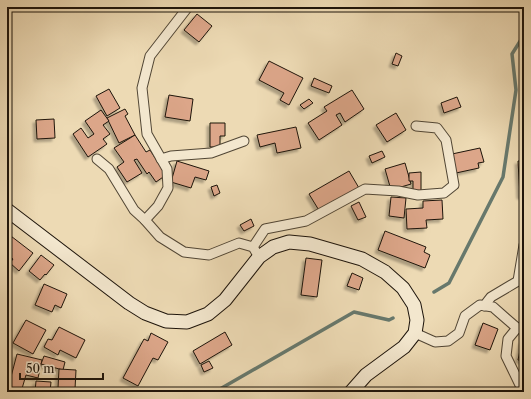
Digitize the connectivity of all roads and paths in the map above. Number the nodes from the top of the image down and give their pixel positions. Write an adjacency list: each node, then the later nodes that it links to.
1 (188, 7): 5 (street)
2 (416, 126): 9 (street)
3 (244, 141): 5 (street)
4 (97, 159): 7 (street)
5 (161, 159): 7 (street)
6 (7, 210): 9 (main road)
7 (145, 220): 9 (street)
8 (524, 245): 10 (street)
9 (256, 252): 12 (main road)
10 (484, 306): 11 (street); 12 (street)
11 (521, 328): 14 (street)
12 (415, 333): 13 (main road)
13 (351, 392)
14 (518, 392)

